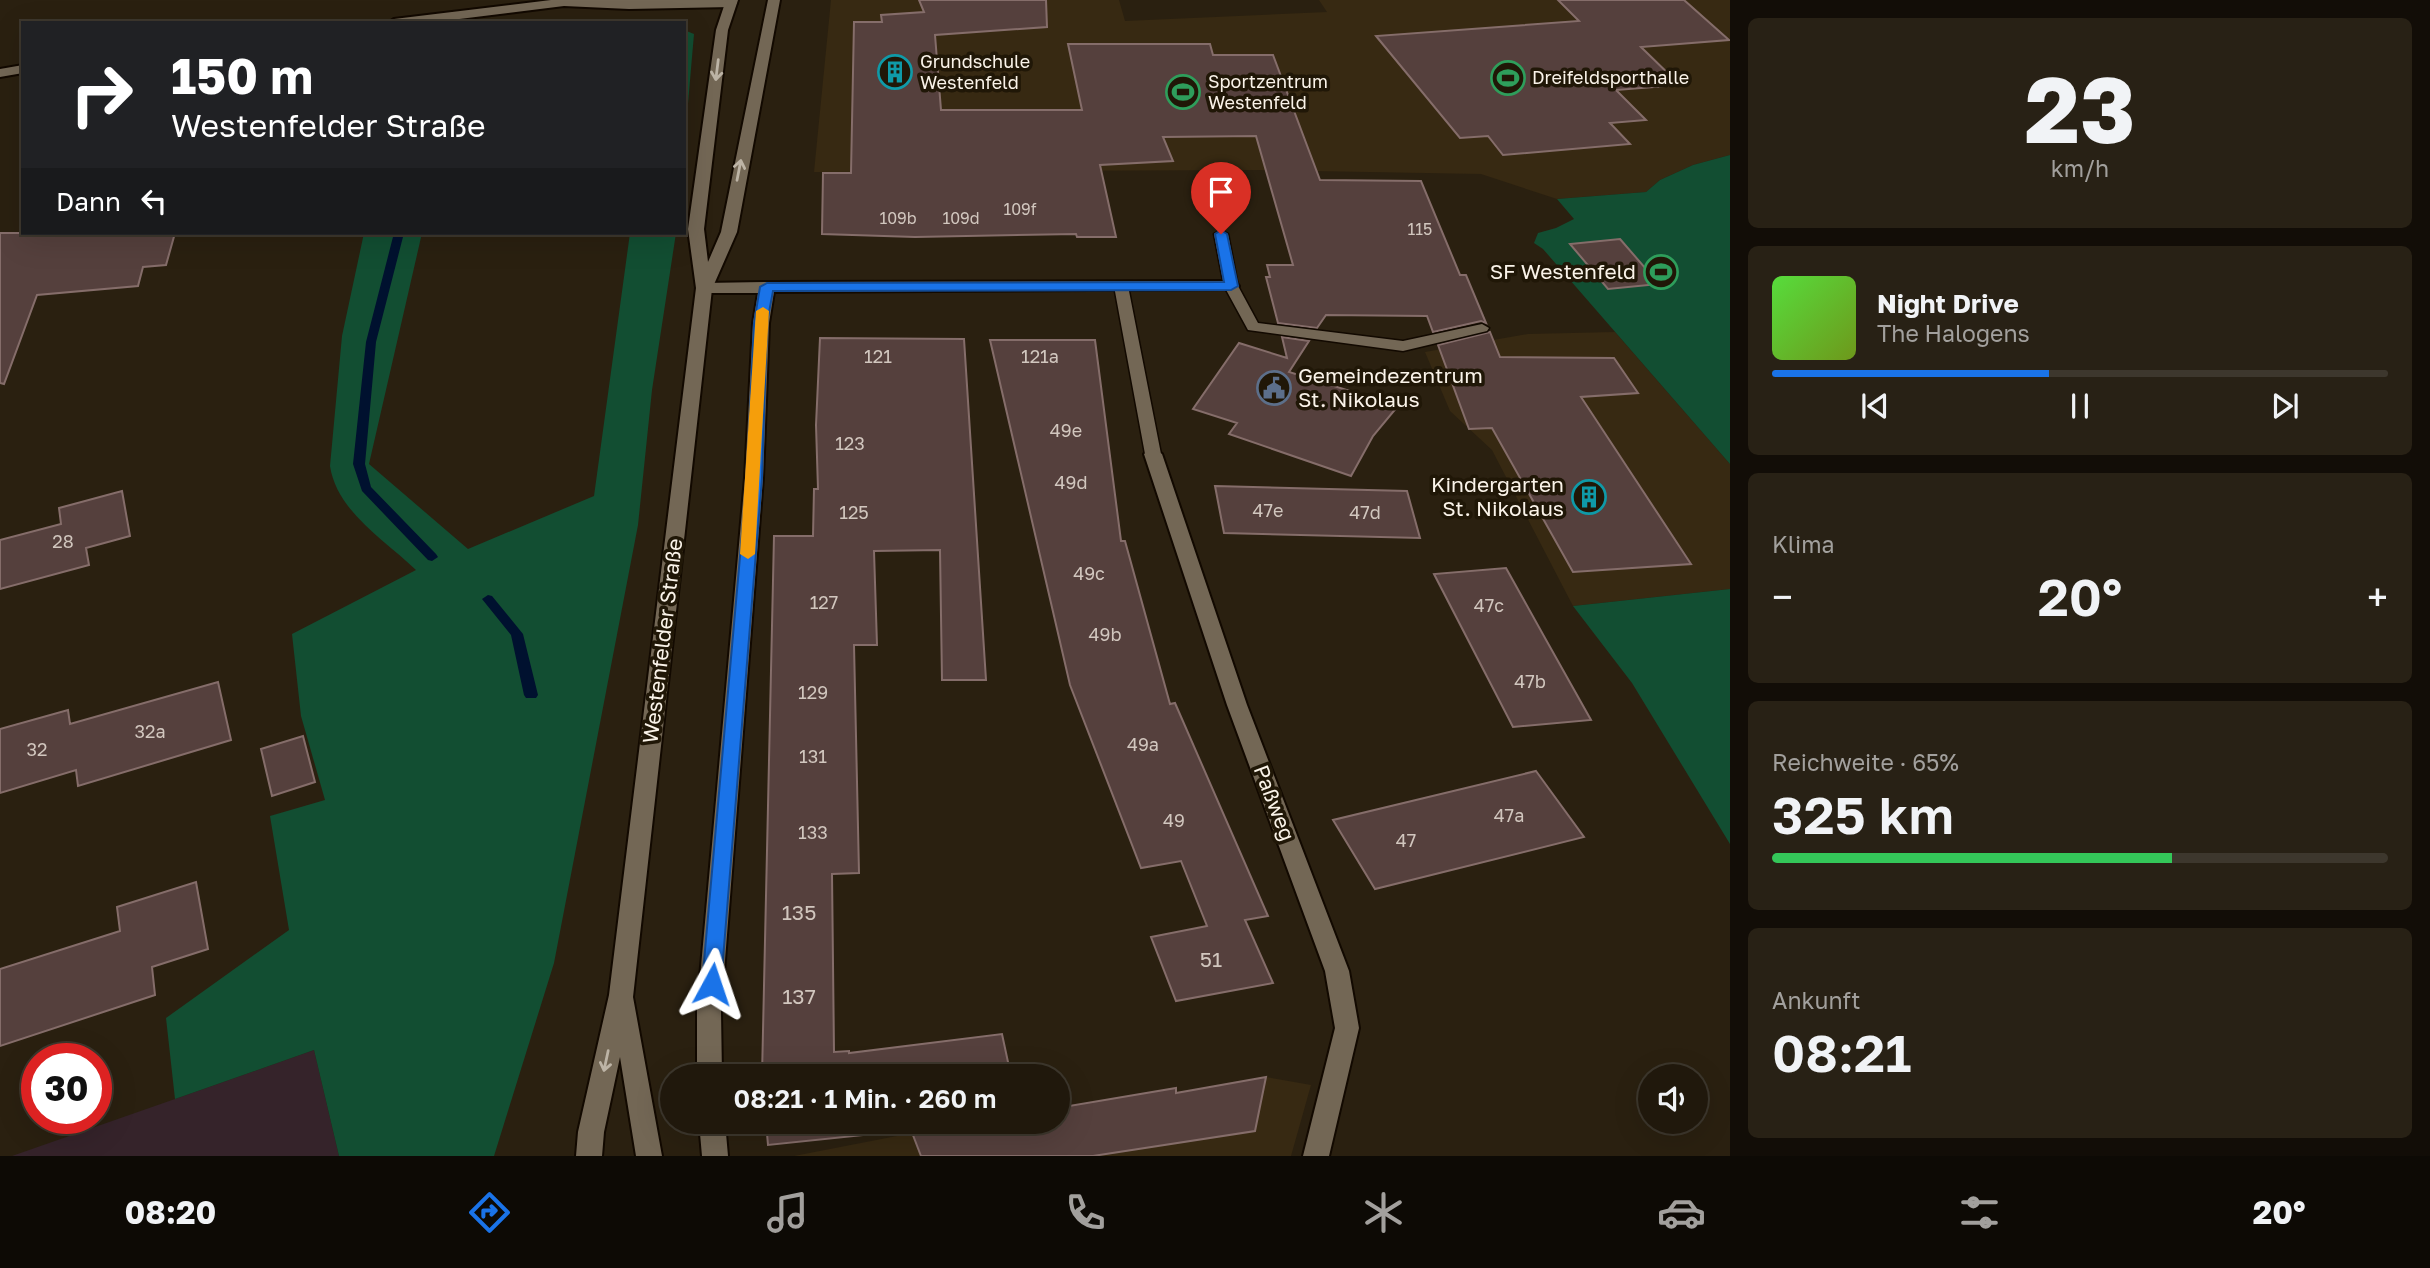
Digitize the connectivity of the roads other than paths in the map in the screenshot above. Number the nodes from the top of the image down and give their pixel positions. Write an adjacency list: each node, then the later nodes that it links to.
1 (581, 0): 3 (street)
2 (774, 0): 12 (street, Westenfelder Straße, one-way to 2)
3 (568, 1): 4 (street); 5 (street)
4 (736, 1): 12 (street, Westenfelder Straße, one-way to 12)
5 (410, 21)
6 (21, 69): 7 (street)
7 (0, 73)
8 (1221, 234): 10 (lane)
9 (1121, 286): 10 (street); 11 (street); 14 (lane)
10 (1231, 286): 13 (lane)
11 (767, 287): 12 (street); 16 (street)
12 (704, 288): 15 (street, Westenfelder Straße)
13 (1482, 328)
14 (1153, 454): 21 (street, Paßweg)
15 (621, 995): 18 (street, Westenfelder Straße, one-way to 18); 19 (street, Westenfelder Straße)
16 (709, 1064)
17 (713, 1134): 20 (street)
18 (589, 1156)
19 (649, 1156)
20 (715, 1156)
21 (1316, 1156)

